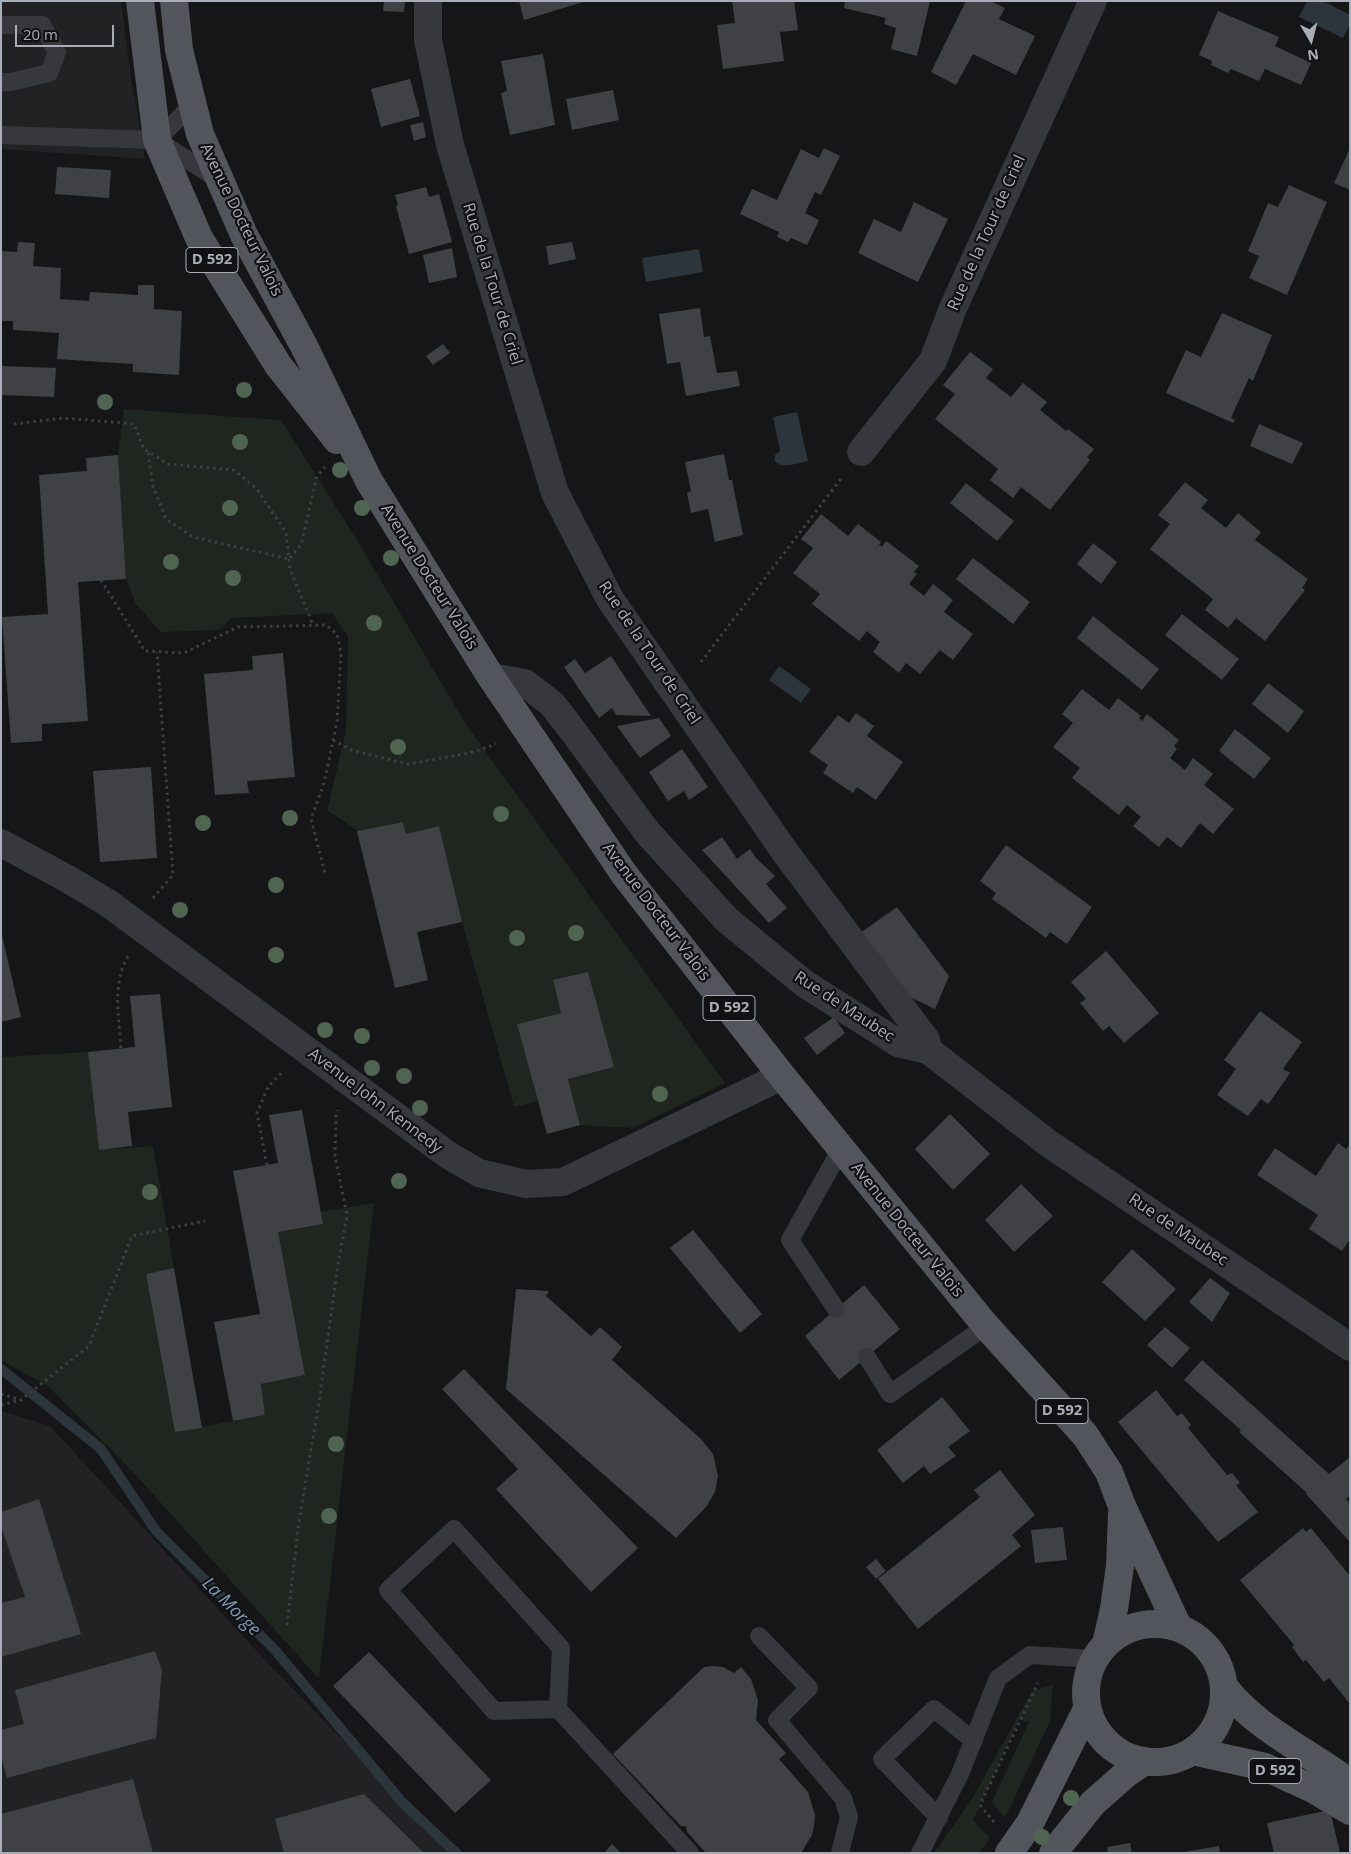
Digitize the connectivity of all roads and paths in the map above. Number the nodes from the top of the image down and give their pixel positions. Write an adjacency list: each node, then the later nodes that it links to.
1 (140, 1): 9 (main road, Avenue Docteur Valois / D 592)
2 (174, 1): 7 (main road, Avenue Docteur Valois / D 592)
3 (428, 1): 29 (street, Rue de la Tour de Criel)
4 (1093, 1): 13 (street, Rue de la Tour de Criel)
5 (1, 25): 6 (lane)
6 (1, 82)
7 (193, 104): 9 (lane); 10 (main road, Avenue Docteur Valois / D 592)
8 (1, 135): 9 (lane)
9 (157, 140): 10 (lane); 15 (main road, Avenue Docteur Valois / D 592)
10 (221, 181): 15 (main road, Avenue Docteur Valois / D 592)
11 (14, 424): 12 (path)
12 (148, 452): 16 (path); 16 (path)
13 (861, 452): 20 (path)
14 (326, 465): 16 (path)
15 (369, 481): 21 (main road, Avenue Docteur Valois / D 592)
16 (289, 558): 18 (path)
17 (101, 580): 19 (path)
18 (313, 625): 19 (path); 22 (path)
19 (157, 652): 26 (path)
20 (701, 662)
21 (491, 677): 29 (street, Rue de Maubec); 30 (main road, Avenue Docteur Valois / D 592)
22 (333, 740): 23 (path); 25 (path)
23 (496, 744)
24 (1, 843): 26 (street, Avenue John Kennedy)
25 (325, 873)
26 (138, 925): 27 (path); 28 (street, Avenue John Kennedy)
27 (121, 1048)
28 (305, 1049): 31 (street, Avenue John Kennedy); 33 (path)
29 (928, 1050): 37 (street, Rue de Maubec)
30 (782, 1076): 31 (street, Avenue John Kennedy); 32 (main road, Avenue Docteur Valois / D 592)
31 (349, 1082): 43 (path)
32 (841, 1149): 35 (lane); 36 (main road, Avenue Docteur Valois / D 592)
33 (267, 1165)
34 (205, 1221): 40 (path)
35 (836, 1309)
36 (986, 1326): 38 (lane); 42 (main road, Avenue Docteur Valois / D 592)
37 (1350, 1347)
38 (867, 1357)
39 (1, 1394): 40 (path)
40 (21, 1400): 41 (path)
41 (1, 1405)
42 (1122, 1506): 44 (main road, D 592); 46 (main road, D 592)
43 (287, 1625)
44 (1178, 1627): 46 (main road); 48 (main road)
45 (759, 1636): 59 (lane)
46 (1100, 1651): 50 (main road); 51 (lane)
47 (1041, 1676): 57 (path)
48 (1225, 1688): 52 (main road); 54 (main road, D 592)
49 (558, 1709): 49 (lane); 58 (lane)
50 (1087, 1709): 53 (main road); 61 (main road)
51 (974, 1742): 56 (lane); 56 (lane)
52 (1192, 1751): 53 (main road); 55 (main road, D 592)
53 (1145, 1761): 62 (main road)
54 (1350, 1783)
55 (1350, 1811)
56 (939, 1818): 60 (lane)
57 (997, 1826)
58 (690, 1853)
59 (840, 1853)
60 (920, 1853)
61 (1009, 1853)
62 (1053, 1853)

